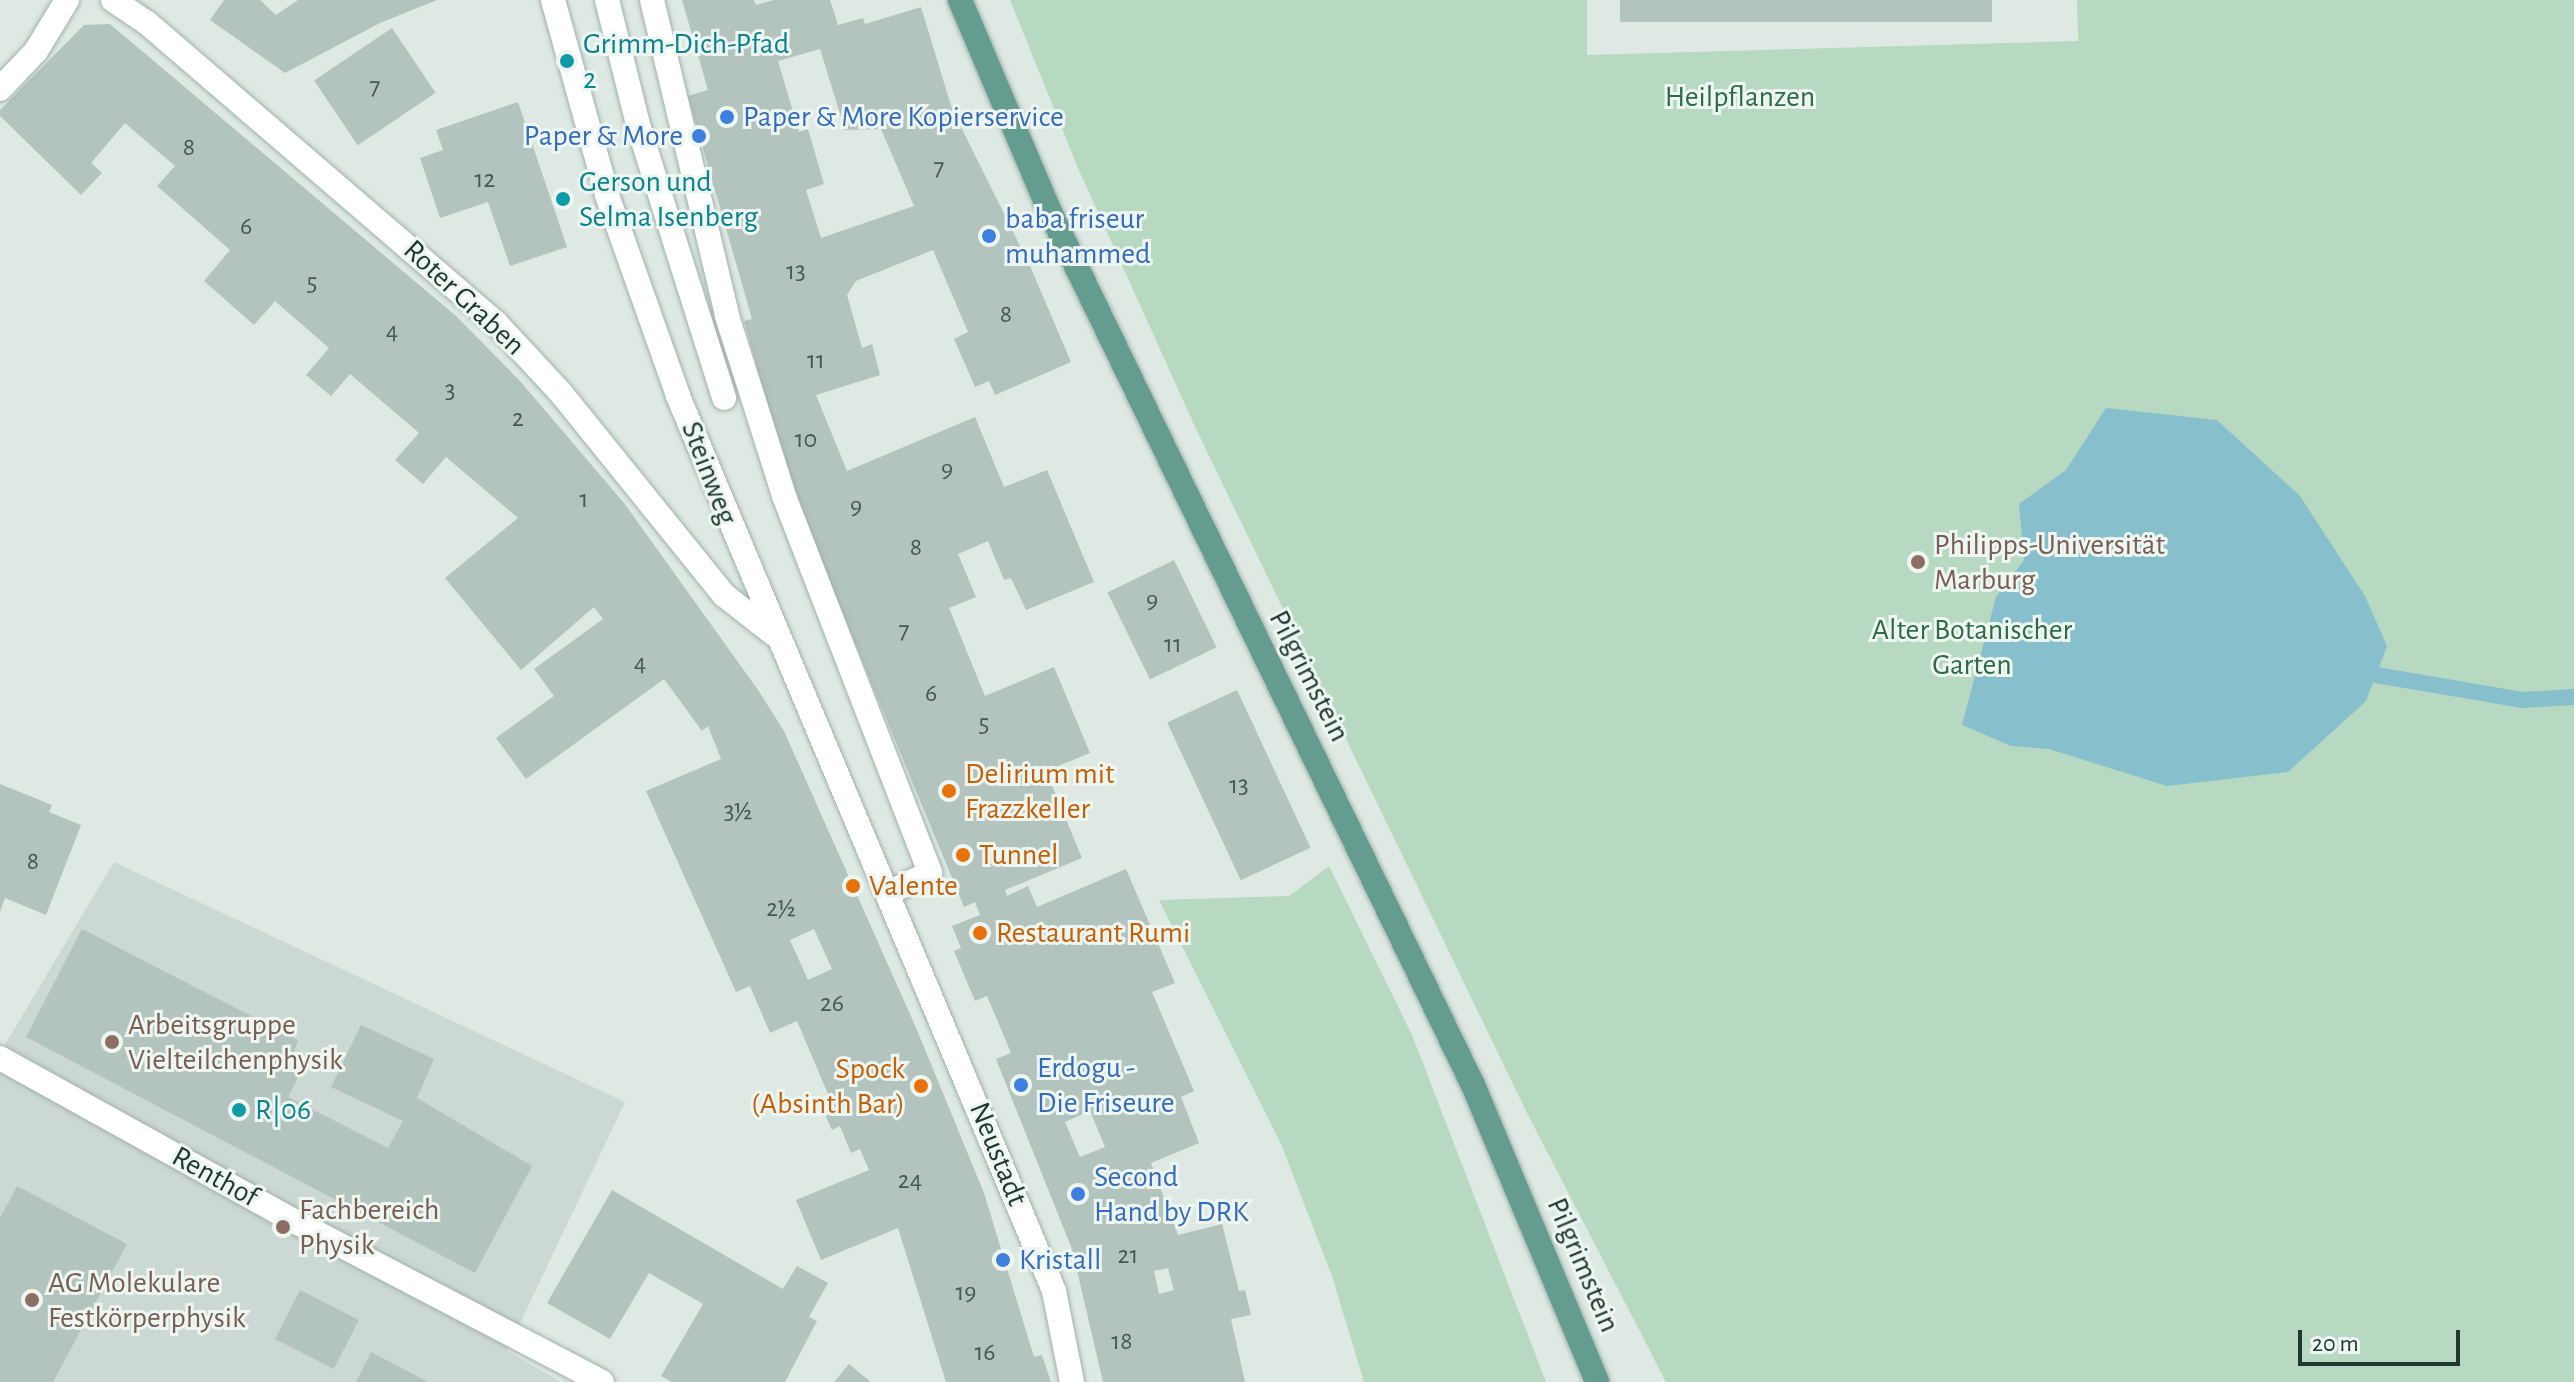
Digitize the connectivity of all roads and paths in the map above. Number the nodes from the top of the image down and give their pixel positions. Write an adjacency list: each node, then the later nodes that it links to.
1 (67, 0): 7 (street)
2 (113, 0): 9 (street, Roter Graben)
3 (553, 0): 9 (street, Steinweg)
4 (607, 0): 8 (street)
5 (652, 0): 10 (street)
6 (960, 0): 15 (main road, Pilgrimstein)
7 (0, 89)
8 (724, 398)
9 (776, 636): 10 (street, Steinweg)
10 (890, 892): 11 (street, Steinweg)
11 (906, 931): 14 (street, Neustadt)
12 (0, 1058): 13 (street, Renthof)
13 (598, 1379)
14 (1072, 1382)
15 (1597, 1382)

